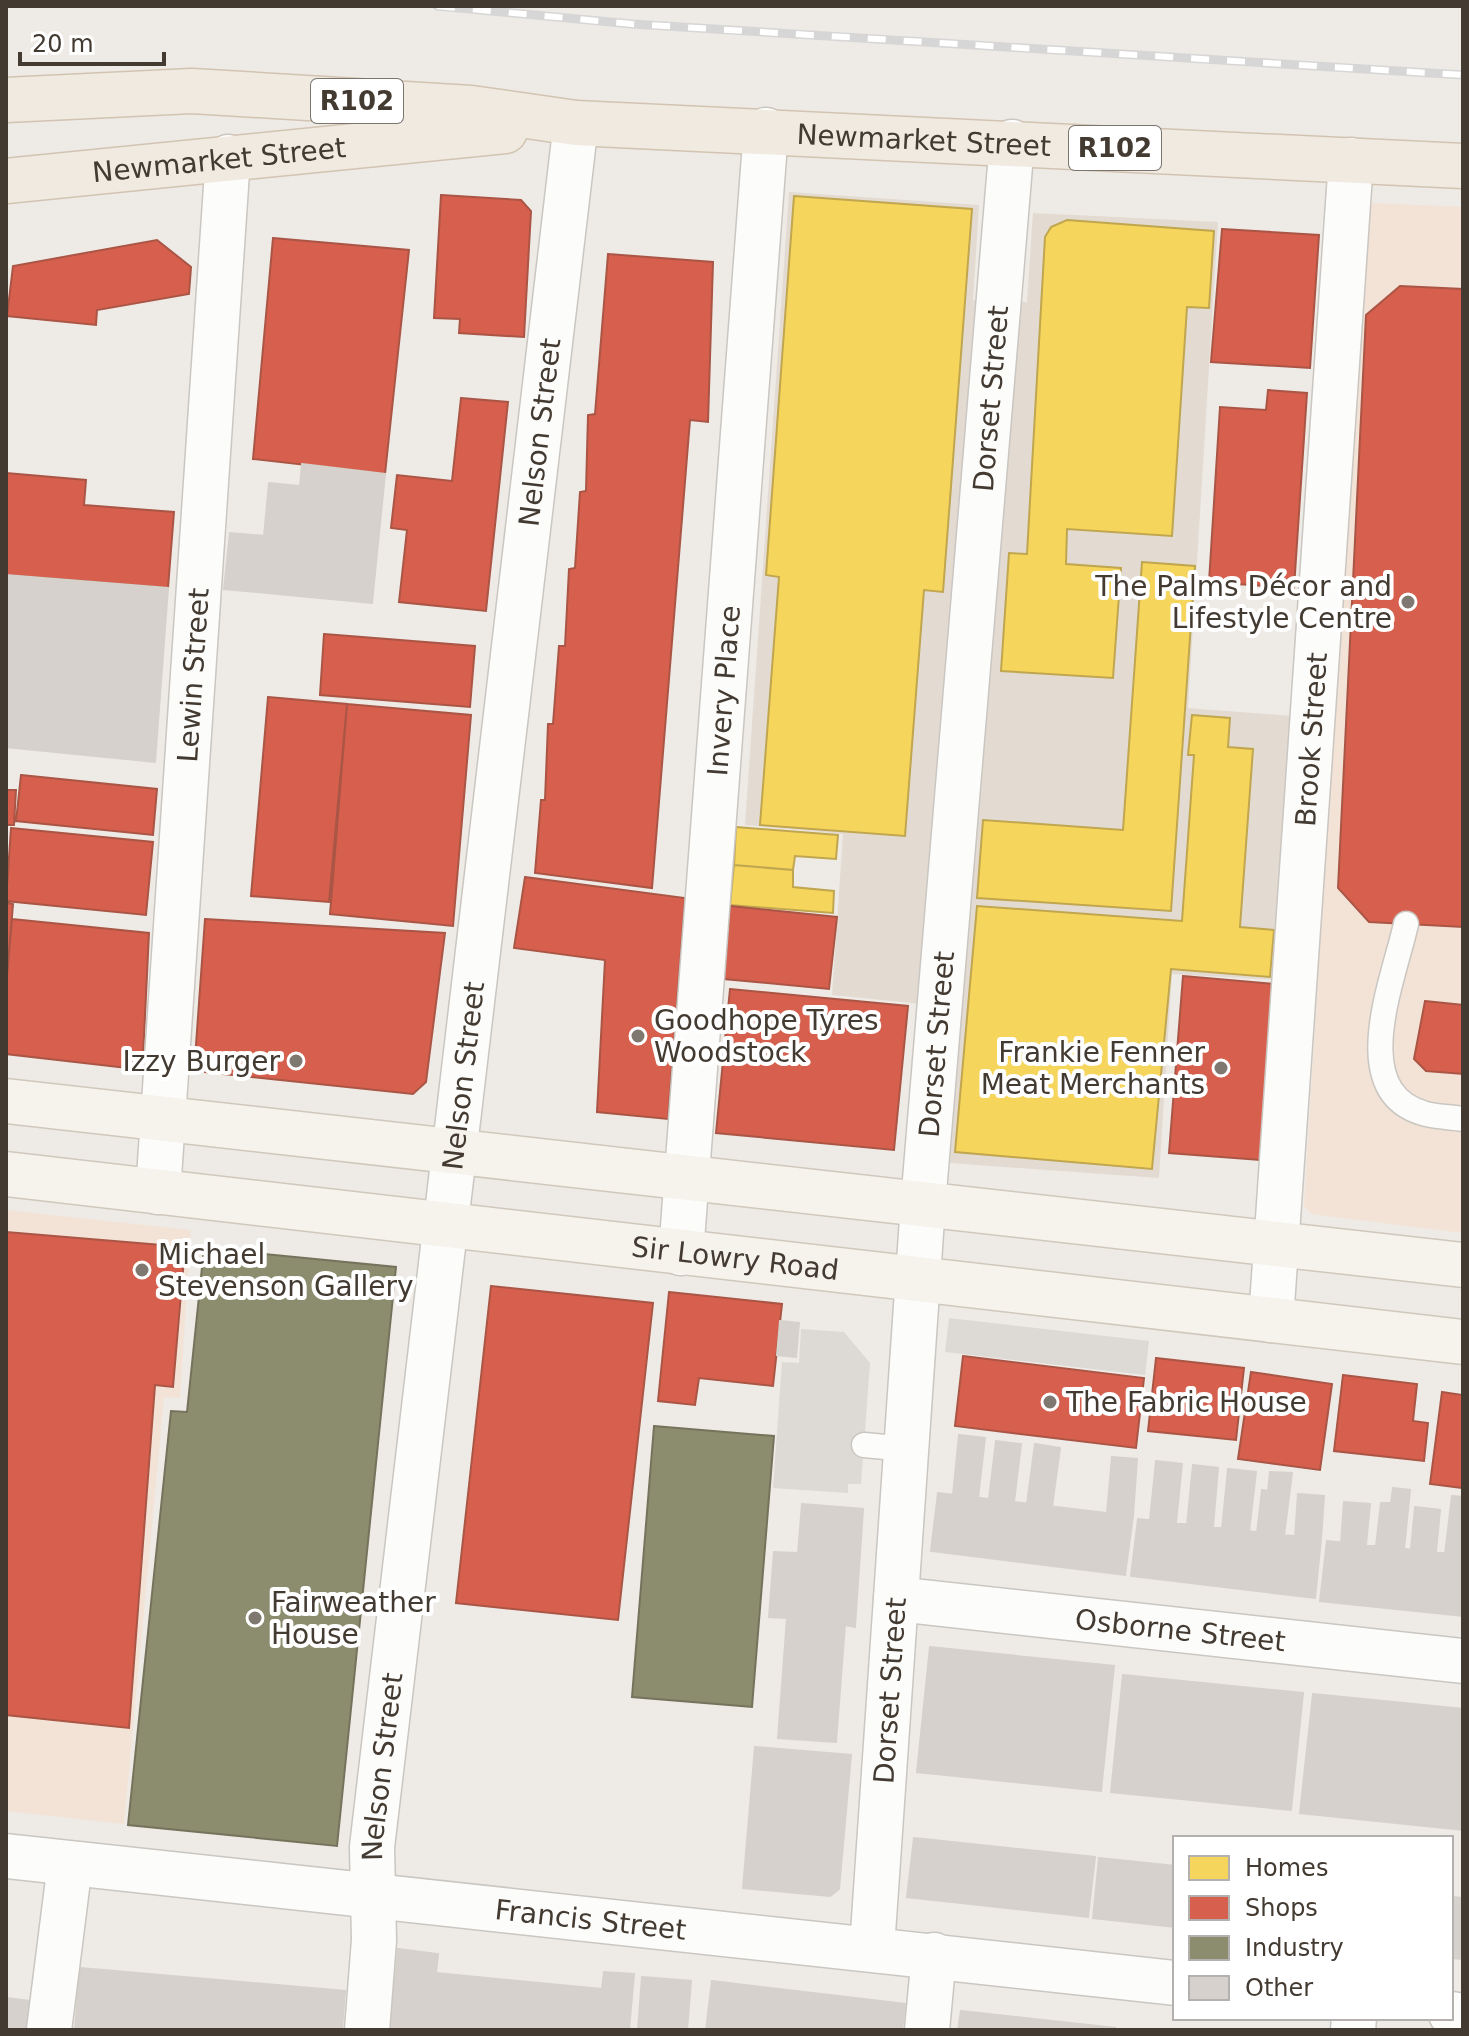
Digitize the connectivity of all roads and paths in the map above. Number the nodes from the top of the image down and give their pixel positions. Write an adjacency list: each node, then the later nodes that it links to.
1 (6, 100): 2 (main road, Newmarket Street / R102)
2 (576, 123): 3 (main road, Newmarket Street / R102); 5 (main road, Newmarket Street / R102); 13 (street, Nelson Street)
3 (766, 130): 4 (main road, Newmarket Street / R102); 15 (street, Invery Place)
4 (1012, 142): 6 (main road, Newmarket Street / R102); 17 (street, Dorset Street)
5 (228, 157): 8 (main road, Newmarket Street / R102); 11 (street, Lewin Street)
6 (1351, 160): 7 (main road, Newmarket Street / R102); 19 (street, Brook Street)
7 (1463, 166)
8 (6, 181)
9 (1406, 924): 12 (lane)
10 (6, 1101): 11 (main road)
11 (163, 1119): 13 (main road); 16 (street, Lewin Street)
12 (1463, 1119)
13 (454, 1151): 15 (main road); 18 (street, Nelson Street)
14 (6, 1174): 16 (main road, Sir Lowry Road)
15 (686, 1178): 17 (main road); 20 (street, Invery Place)
16 (158, 1192): 18 (main road, Sir Lowry Road)
17 (923, 1204): 19 (main road); 22 (street, Dorset Street)
18 (446, 1226): 20 (main road, Sir Lowry Road); 31 (street, Nelson Street)
19 (1277, 1245): 21 (main road); 23 (street, Brook Street)
20 (681, 1253): 22 (main road, Sir Lowry Road)
21 (1463, 1265)
22 (918, 1279): 23 (main road, Sir Lowry Road); 26 (street, Dorset Street)
23 (1271, 1320): 24 (main road, Sir Lowry Road)
24 (1463, 1342)
25 (864, 1445): 26 (lane)
26 (907, 1449): 27 (street, Dorset Street)
27 (896, 1599): 28 (street, Osborne Street); 32 (street, Dorset Street)
28 (1463, 1661)
29 (6, 1856): 30 (street, Francis Street)
30 (70, 1864): 31 (street, Francis Street); 35 (street)
31 (373, 1895): 32 (street, Francis Street); 36 (street, Nelson Street)
32 (872, 1948): 33 (street, Francis Street)
33 (934, 1955): 34 (street, Francis Street); 37 (street)
34 (1173, 1983)
35 (49, 2030)
36 (367, 2030)
37 (927, 2030)

